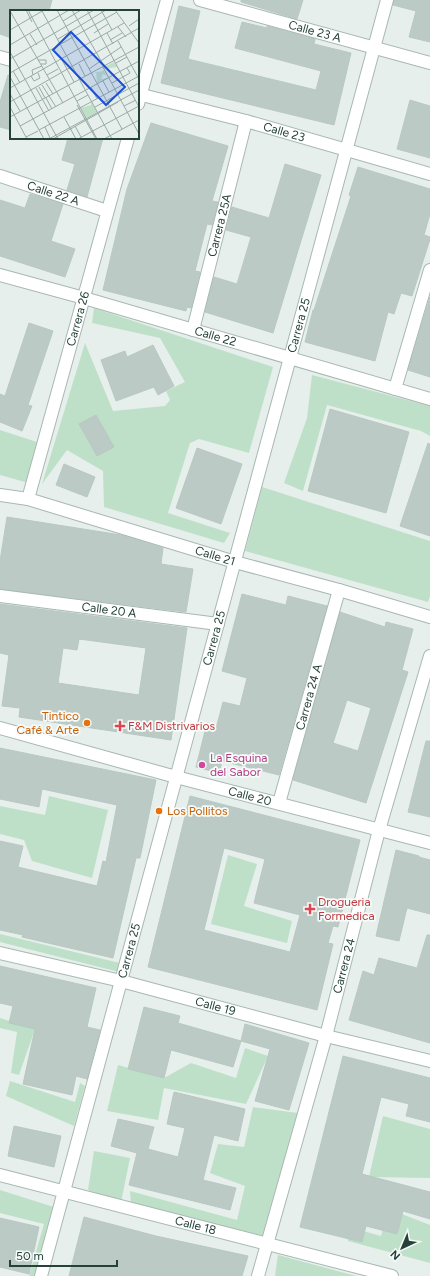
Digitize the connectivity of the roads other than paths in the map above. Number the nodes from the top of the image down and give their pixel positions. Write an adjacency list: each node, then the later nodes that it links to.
1 (167, 0): 8 (street)
2 (200, 0): 4 (street, Calle 23 A)
3 (387, 0): 4 (street, Carrera 25)
4 (374, 48): 7 (street, Calle 23 A); 11 (street, Carrera 25)
5 (0, 57): 6 (street)
6 (10, 60)
7 (430, 63)
8 (139, 97): 9 (street, Calle 23)
9 (246, 122): 11 (street, Calle 23); 18 (street, Carrera 25A)
10 (128, 139): 14 (street, Carrera 26)
11 (346, 150): 12 (street, Calle 23); 19 (street, Carrera 25)
12 (430, 174)
13 (0, 176): 14 (street, Calle 22 A)
14 (107, 211): 17 (street, Carrera 26)
15 (430, 270): 20 (street)
16 (0, 275): 17 (street, Calle 22)
17 (84, 298): 18 (street, Calle 22); 23 (street, Carrera 26)
18 (193, 330): 19 (street, Calle 22)
19 (290, 358): 20 (street, Calle 22); 24 (street, Carrera 25)
20 (395, 389): 21 (street, Calle 22)
21 (430, 399)
22 (0, 495): 23 (street, Calle 21)
23 (28, 499): 24 (street, Calle 21)
24 (235, 562): 25 (street, Calle 21); 28 (street, Carrera 25)
25 (339, 590): 27 (street, Calle 21); 32 (street, Carrera 24 A)
26 (0, 596): 28 (street, Calle 20 A)
27 (430, 617)
28 (218, 624): 31 (street, Carrera 25)
29 (430, 656): 33 (street, Carrera 24)
30 (0, 728): 31 (street, Calle 20)
31 (176, 777): 32 (street, Calle 20); 36 (street, Carrera 25)
32 (279, 803): 33 (street, Calle 20)
33 (379, 830): 34 (street, Calle 20); 37 (street, Carrera 24)
34 (430, 842)
35 (0, 953): 36 (street, Calle 19)
36 (121, 981): 37 (street, Calle 19); 40 (street, Carrera 25)
37 (326, 1036): 38 (street, Calle 19); 41 (street, Carrera 24)
38 (430, 1060)
39 (0, 1176): 40 (street, Calle 18)
40 (65, 1191): 41 (street, Calle 18); 42 (street, Carrera 25)
41 (267, 1244): 43 (street, Carrera 24); 44 (street, Calle 18)
42 (42, 1276)
43 (258, 1276)
44 (392, 1276)

